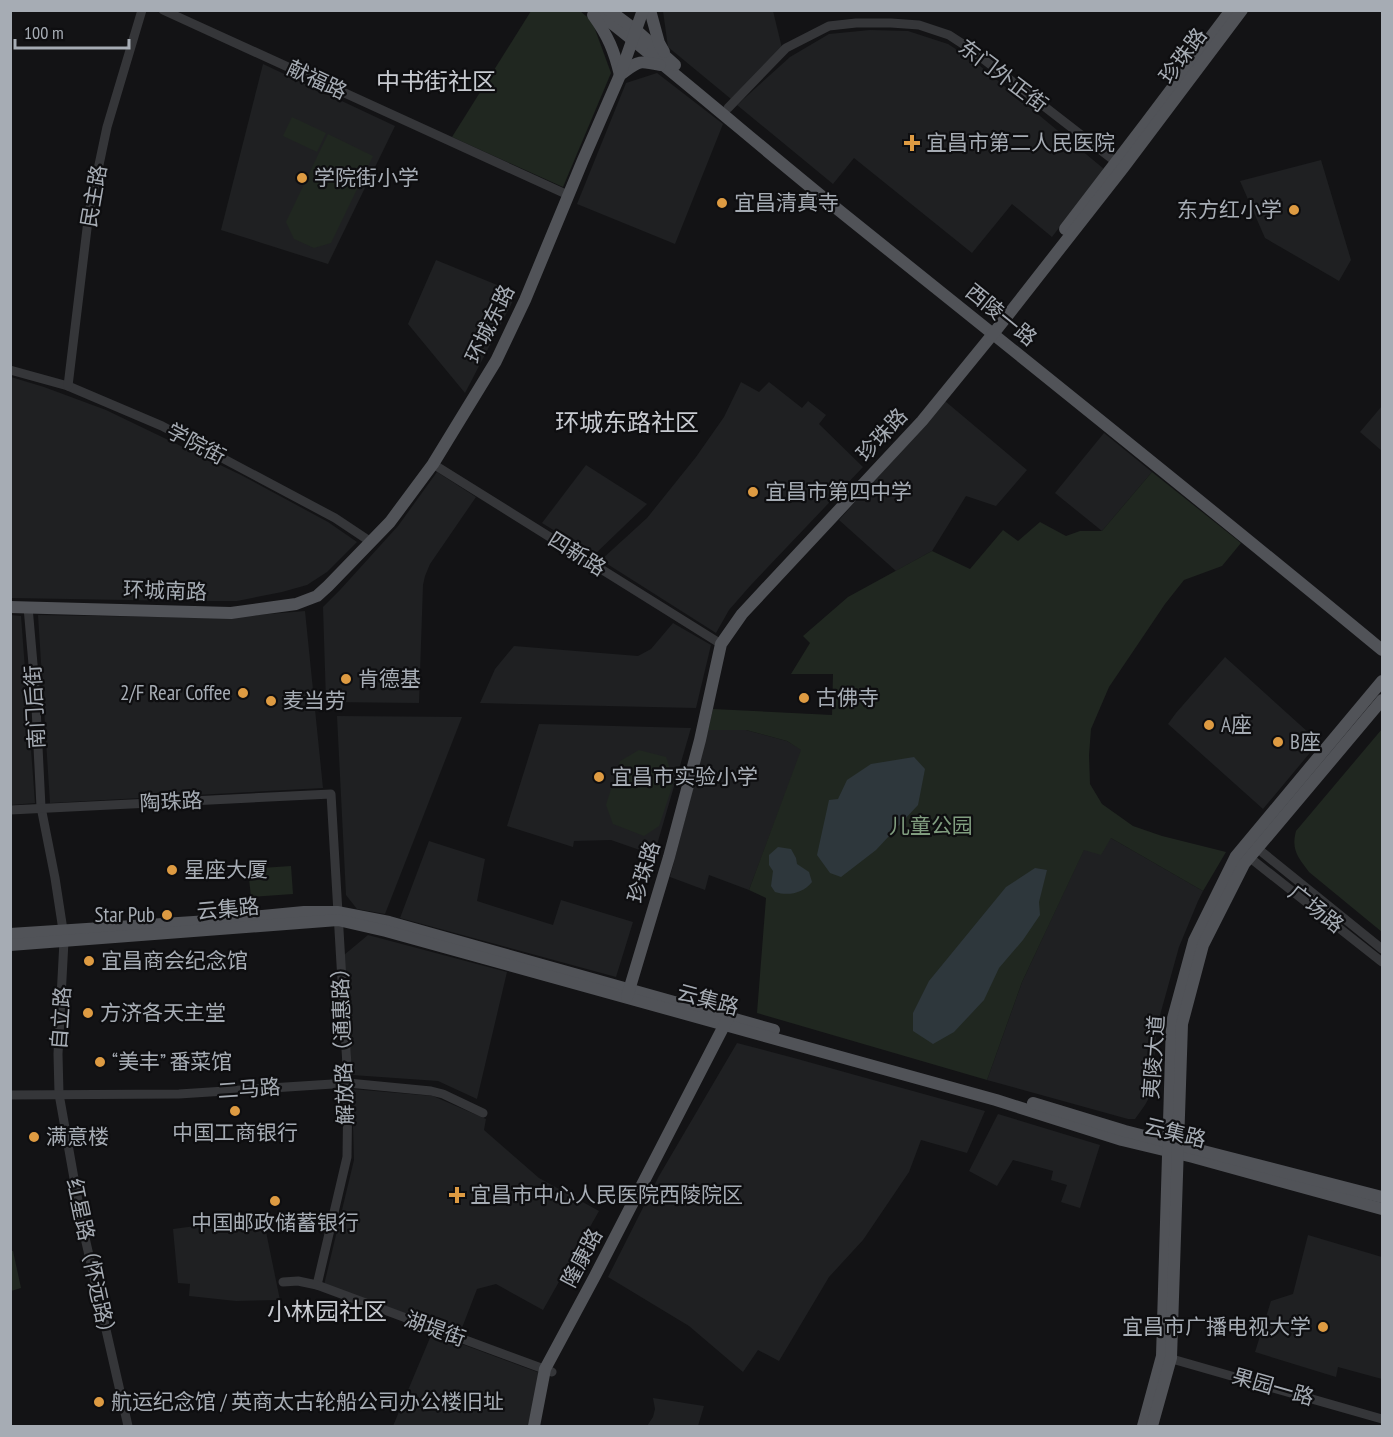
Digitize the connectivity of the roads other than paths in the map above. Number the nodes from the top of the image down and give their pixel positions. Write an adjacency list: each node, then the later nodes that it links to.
1 (142, 10): 17 (street, 民主路)
2 (163, 10): 14 (street, 献福路)
3 (593, 10): 9 (main road, 西陵一路); 11 (main road)
4 (609, 10): 9 (main road, 西陵一路)
5 (643, 10): 9 (main road, 环城东路)
6 (650, 10): 10 (main road)
7 (1231, 10): 13 (main road, 珍珠路)
8 (1242, 10): 15 (main road, 珍珠路)
9 (635, 35): 10 (main road, 西陵一路); 11 (main road, 环城东路)
10 (667, 63): 11 (main road); 12 (main road, 西陵一路); 15 (main road, 西陵一路)
11 (620, 75): 14 (main road, 环城东路)
12 (728, 108): 13 (street, 东门外正街); 15 (main road, 西陵一路)
13 (1116, 162): 15 (main road, 珍珠路)
14 (568, 195): 18 (main road, 环城东路)
15 (992, 330): 23 (main road, 西陵一路); 24 (main road, 珍珠路); 25 (main road, 西陵一路)
16 (10, 370): 17 (street, 学院街)
17 (68, 386): 19 (street, 学院街)
18 (433, 464): 19 (main road, 环城东路); 24 (street, 四新路)
19 (371, 543): 20 (main road, 环城东路)
20 (317, 596): 22 (main road, 环城南路)
21 (10, 607): 22 (main road, 环城南路)
22 (28, 607): 29 (street, 南门后街)
23 (1383, 642)
24 (718, 643): 38 (main road, 珍珠路)
25 (1383, 650)
26 (1383, 681): 44 (main road, 夷陵大道)
27 (1383, 700): 31 (main road, 夷陵大道)
28 (331, 794): 29 (street, 陶珠路); 32 (street, 解放路（通惠路）)
29 (41, 807): 30 (street, 陶珠路); 34 (street, 自立路)
30 (10, 810)
31 (1253, 853): 36 (street, 广场路); 37 (street, 广场路); 44 (main road, 夷陵大道)
32 (337, 916): 34 (main road, 云集路); 38 (main road, 云集路); 40 (street, 解放路（通惠路）)
33 (10, 934): 34 (main road, 云集路)
34 (64, 936): 35 (main road, 云集路); 41 (street, 自立路)
35 (10, 945)
36 (1383, 949)
37 (1383, 962)
38 (624, 993): 39 (main road, 云集路)
39 (731, 1022): 44 (main road, 云集路); 50 (main road, 隆康路)
40 (348, 1083): 41 (street, 二马路); 43 (street, 二马路); 48 (street, 解放路（通惠路）)
41 (59, 1094): 42 (street, 二马路); 52 (street, 红星路（怀远路）)
42 (10, 1095)
43 (483, 1113)
44 (1173, 1148): 45 (main road, 云集路); 46 (main road, 云集路); 49 (main road, 夷陵大道)
45 (1383, 1197)
46 (1383, 1209)
47 (283, 1282): 48 (street, 湖堤街)
48 (317, 1285): 50 (street, 湖堤街)
49 (1167, 1357): 51 (street, 果园一路); 55 (main road, 夷陵大道); 56 (main road, 夷陵大道)
50 (549, 1370): 53 (main road, 隆康路); 54 (main road, 隆康路)
51 (1383, 1419)
52 (128, 1426)
53 (534, 1426)
54 (542, 1426)
55 (1143, 1426)
56 (1152, 1426)

